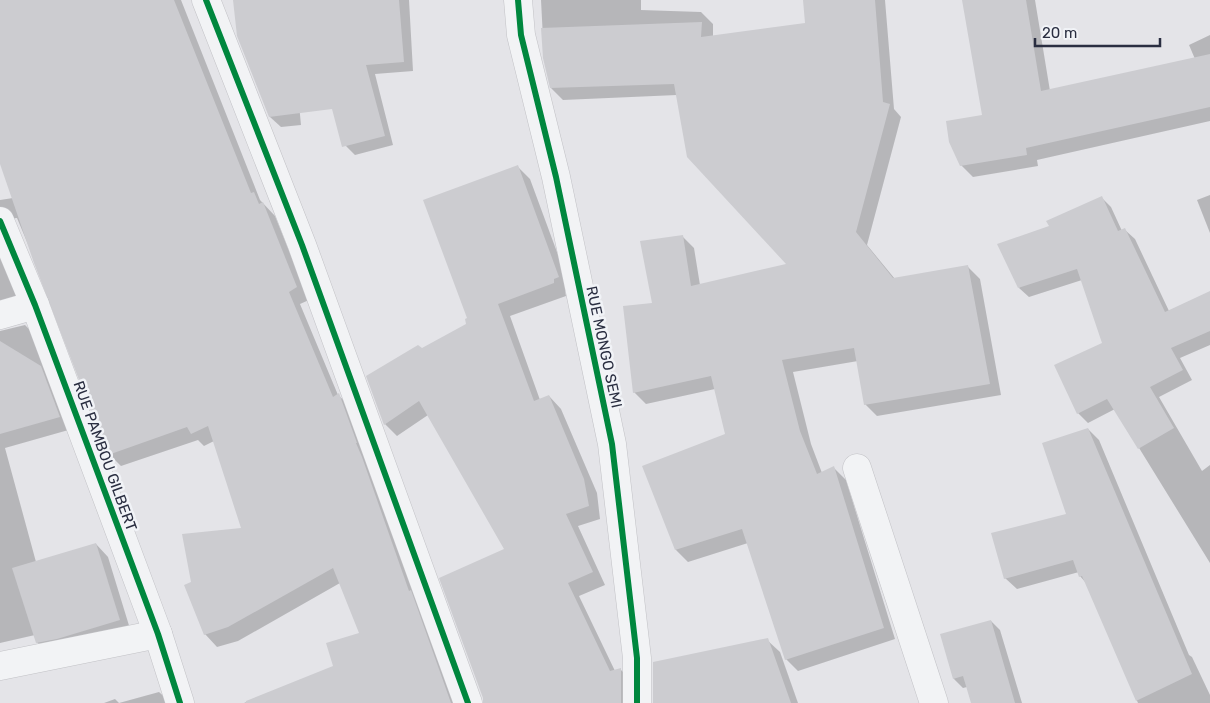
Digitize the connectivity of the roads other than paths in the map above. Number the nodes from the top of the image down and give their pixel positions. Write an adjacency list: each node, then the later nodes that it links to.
1 (206, 0): 10 (street)
2 (518, 0): 11 (street, RUE MONGO SEMI)
3 (0, 221): 4 (street, RUE PAMBOU GILBERT)
4 (35, 306): 5 (street); 7 (street, RUE PAMBOU GILBERT)
5 (0, 315)
6 (857, 468): 12 (street)
7 (158, 634): 8 (street); 9 (street, RUE PAMBOU GILBERT)
8 (0, 666)
9 (180, 703)
10 (468, 703)
11 (637, 703)
12 (934, 703)

